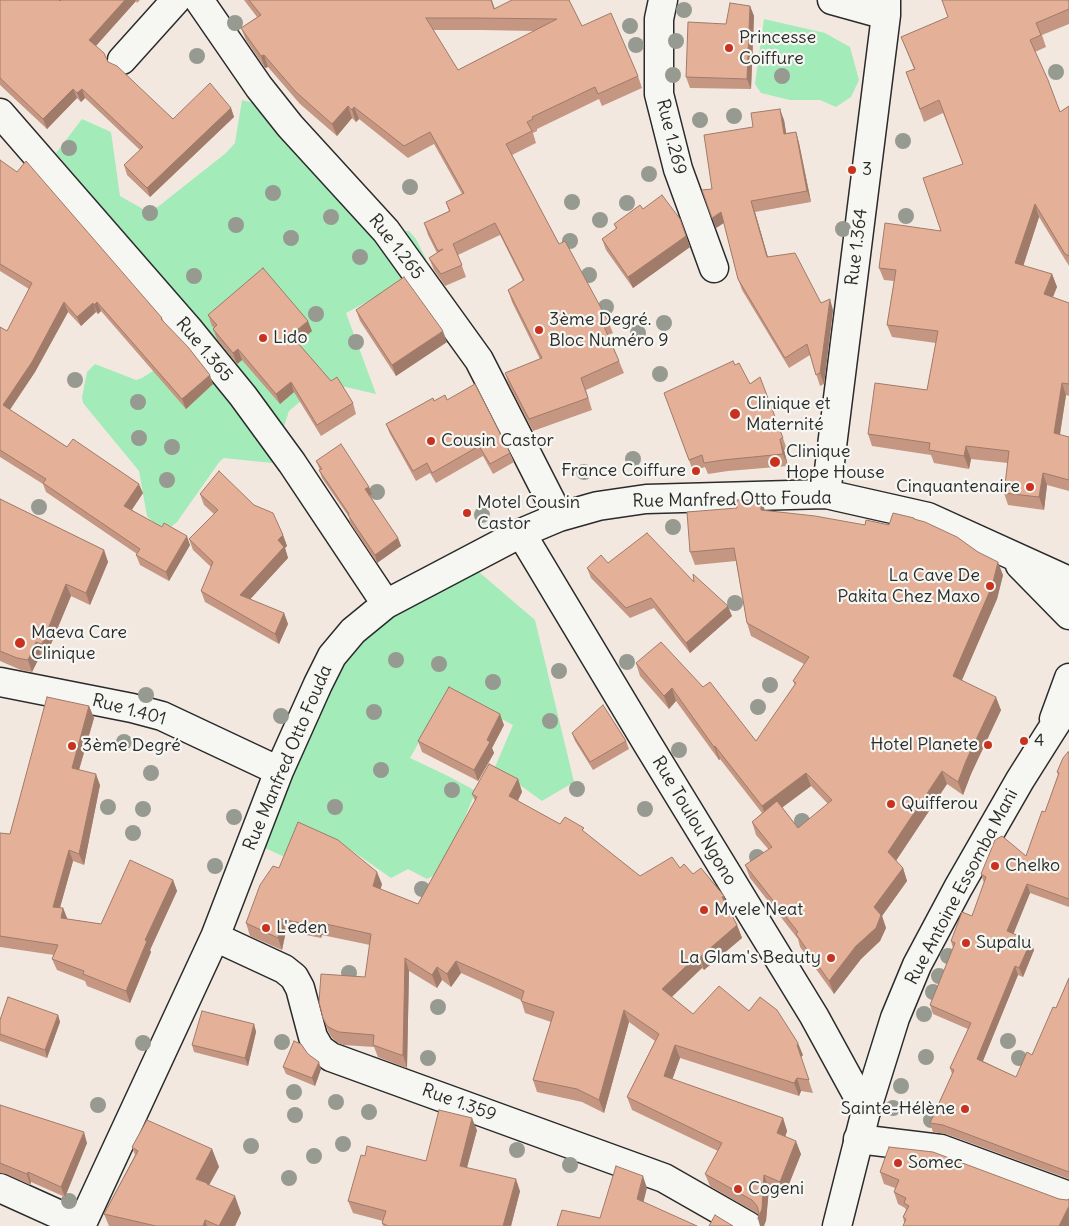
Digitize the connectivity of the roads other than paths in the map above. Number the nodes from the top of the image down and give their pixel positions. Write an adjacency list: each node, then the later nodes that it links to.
1 (176, 0): 6 (street)
2 (199, 0): 10 (street, Rue 1.265)
3 (662, 0): 8 (street, Rue 1.269)
4 (832, 0): 5 (street)
5 (886, 8): 9 (street, Rue 1.364)
6 (122, 60)
7 (0, 113): 14 (street, Rue 1.365)
8 (714, 268)
9 (826, 494): 10 (street, Rue Manfred Otto Fouda); 12 (street, Rue Manfred Otto Fouda)
10 (559, 517): 11 (street, Rue Manfred Otto Fouda)
11 (521, 533): 14 (street, Rue Manfred Otto Fouda); 22 (street, Rue Toulou Ngono)
12 (1008, 553): 13 (street, Rue Manfred Otto Fouda); 15 (street)
13 (1069, 580)
14 (386, 604): 20 (street, Rue Manfred Otto Fouda)
15 (1069, 615)
16 (1069, 678): 19 (street)
17 (0, 682): 20 (street, Rue 1.401)
18 (1069, 703): 19 (street, Rue Antoine Essomba Mani)
19 (1049, 734): 22 (street, Rue Antoine Essomba Mani)
20 (279, 771): 21 (street, Rue Manfred Otto Fouda)
21 (215, 937): 26 (street, Rue Manfred Otto Fouda); 27 (street, Rue 1.359)
22 (866, 1111): 23 (street, Rue Antoine Essomba Mani)
23 (858, 1139): 25 (street); 28 (street, Rue Antoine Essomba Mani)
24 (0, 1188): 26 (street)
25 (1069, 1196)
26 (81, 1226)
27 (748, 1226)
28 (837, 1226)

